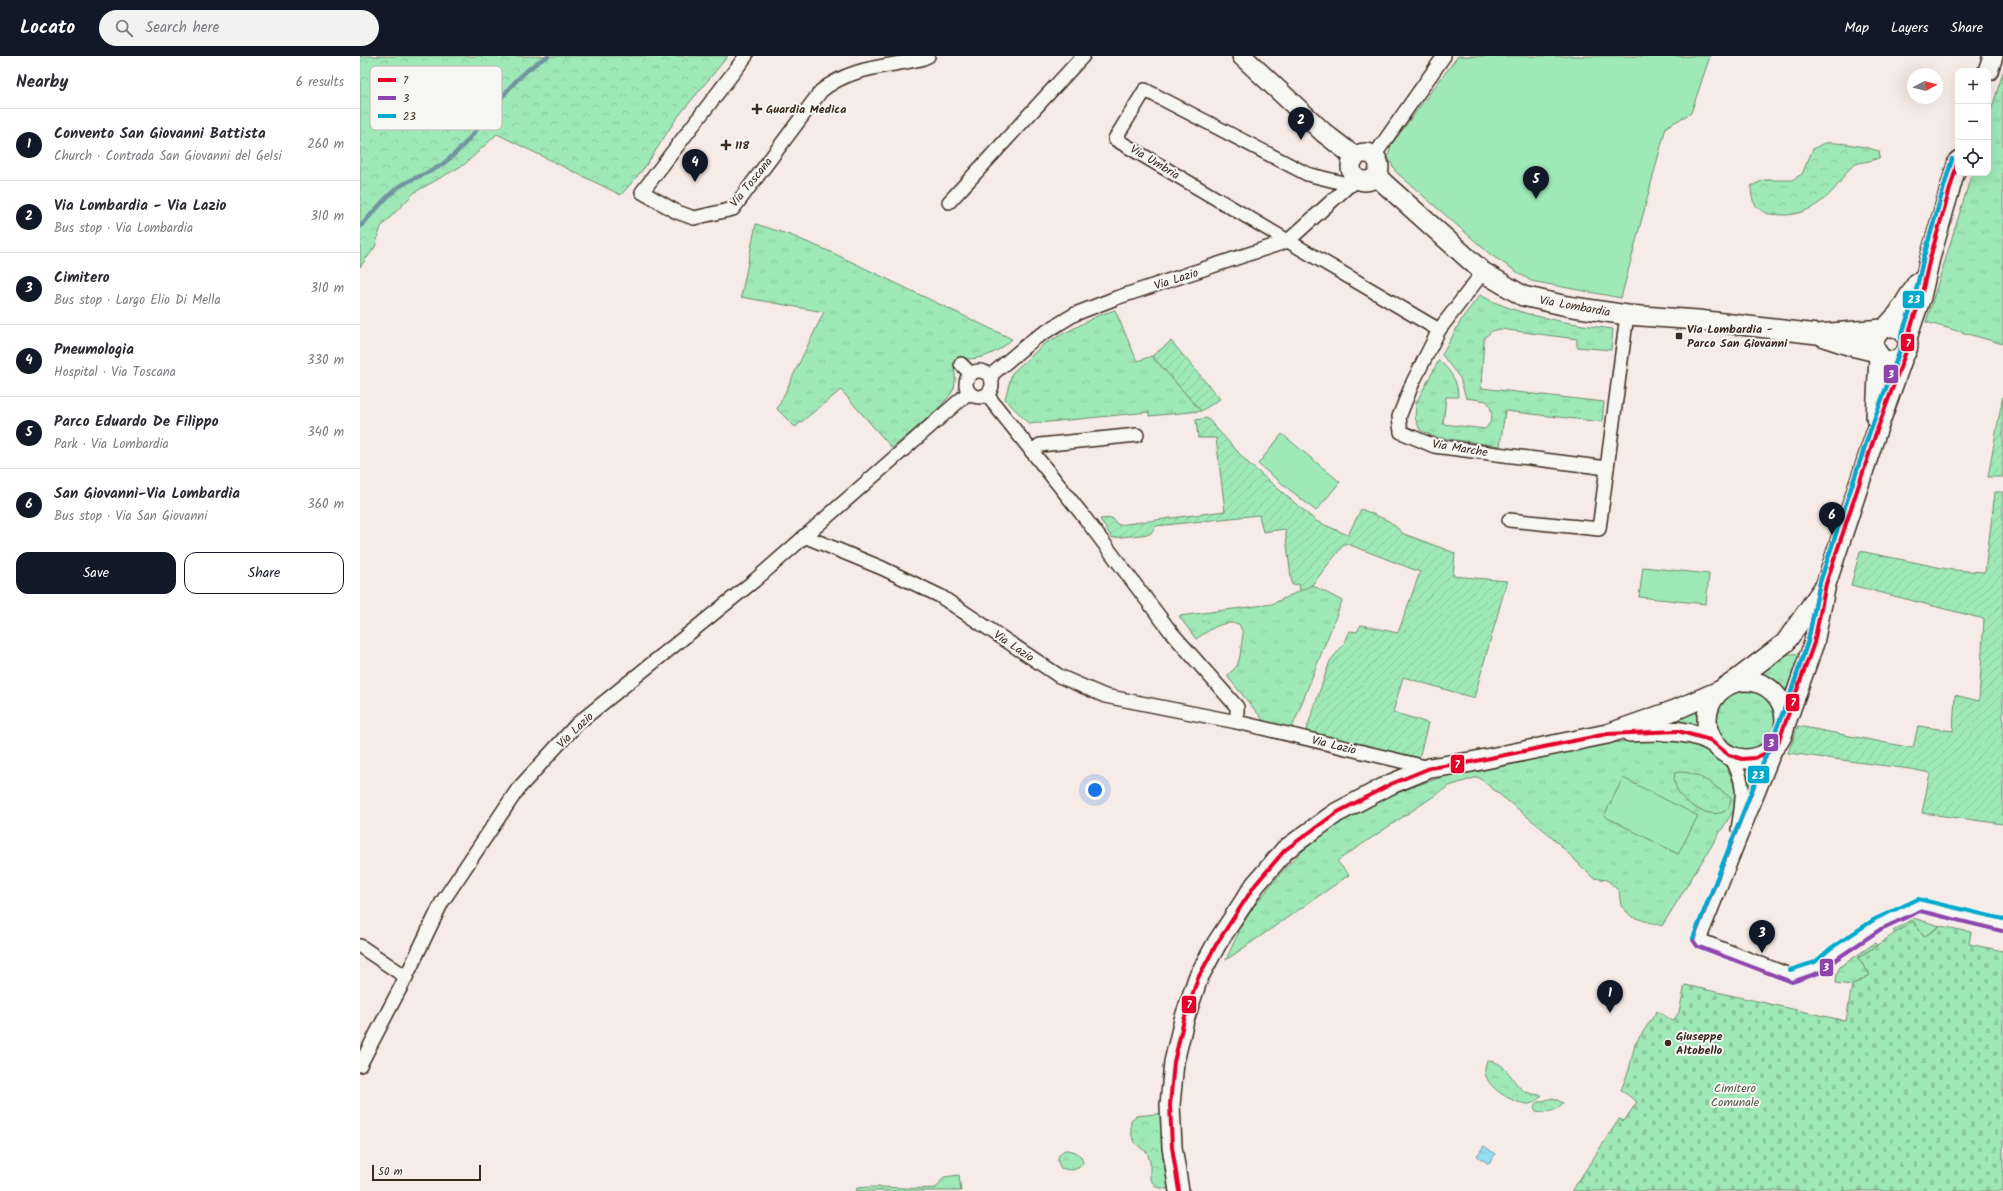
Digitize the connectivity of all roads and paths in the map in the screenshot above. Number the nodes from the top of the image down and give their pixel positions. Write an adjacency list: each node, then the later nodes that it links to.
1 (746, 56): 2 (street, Via Toscana)
2 (928, 56)
3 (1083, 56): 13 (street)
4 (1242, 56): 9 (main road)
5 (1444, 56): 8 (street)
6 (1993, 56): 7 (main road)
7 (1989, 68)
8 (1374, 156): 9 (main road); 11 (main road)
9 (1355, 157): 12 (main road)
10 (1955, 171): 15 (main road)
11 (1376, 176): 12 (main road); 16 (main road, Via Lombardia)
12 (1354, 182): 14 (street, Via Lazio); 14 (street, Via Umbria)
13 (949, 202)
14 (1288, 241): 19 (street, Via Umbria); 26 (street, Via Lazio)
15 (1930, 258): 18 (main road); 21 (main road)
16 (1483, 272): 17 (main road, Via Lombardia); 19 (street, Via Marche)
17 (1627, 315): 20 (main road, Via Lombardia); 32 (street)
18 (1884, 329): 20 (main road, Via Lombardia); 21 (main road); 22 (main road)
19 (1439, 330): 32 (street, Via Marche)
20 (1817, 334): 22 (main road, Via Lombardia)
21 (1907, 338): 23 (main road)
22 (1878, 354): 23 (main road); 29 (main road)
23 (1903, 357): 29 (main road)
24 (961, 364): 25 (street)
25 (971, 374): 26 (street); 27 (street)
26 (990, 376): 28 (street)
27 (968, 393): 28 (street); 34 (street, Via Lazio)
28 (987, 395): 31 (street)
29 (1876, 433): 35 (main road)
30 (1136, 435): 31 (street)
31 (1032, 452): 39 (street)
32 (1607, 468): 33 (street)
33 (1509, 520)
34 (804, 536): 39 (street, Via Lazio); 47 (street, Via Lazio)
35 (1826, 584): 36 (main road); 37 (main road)
36 (1812, 649): 37 (main road); 41 (main road)
37 (1775, 650): 38 (main road)
38 (1726, 686): 40 (main road); 41 (main road); 42 (main road)
39 (1237, 722): 43 (street, Via Lazio)
40 (1607, 734): 42 (main road); 43 (main road)
41 (1781, 736): 42 (main road); 44 (street)
42 (1723, 751): 44 (street)
43 (1430, 768): 49 (main road)
44 (1733, 854): 45 (street)
45 (2003, 925)
46 (360, 946): 47 (street)
47 (406, 977): 48 (street, Via Lazio)
48 (360, 1065)
49 (1179, 1191)

